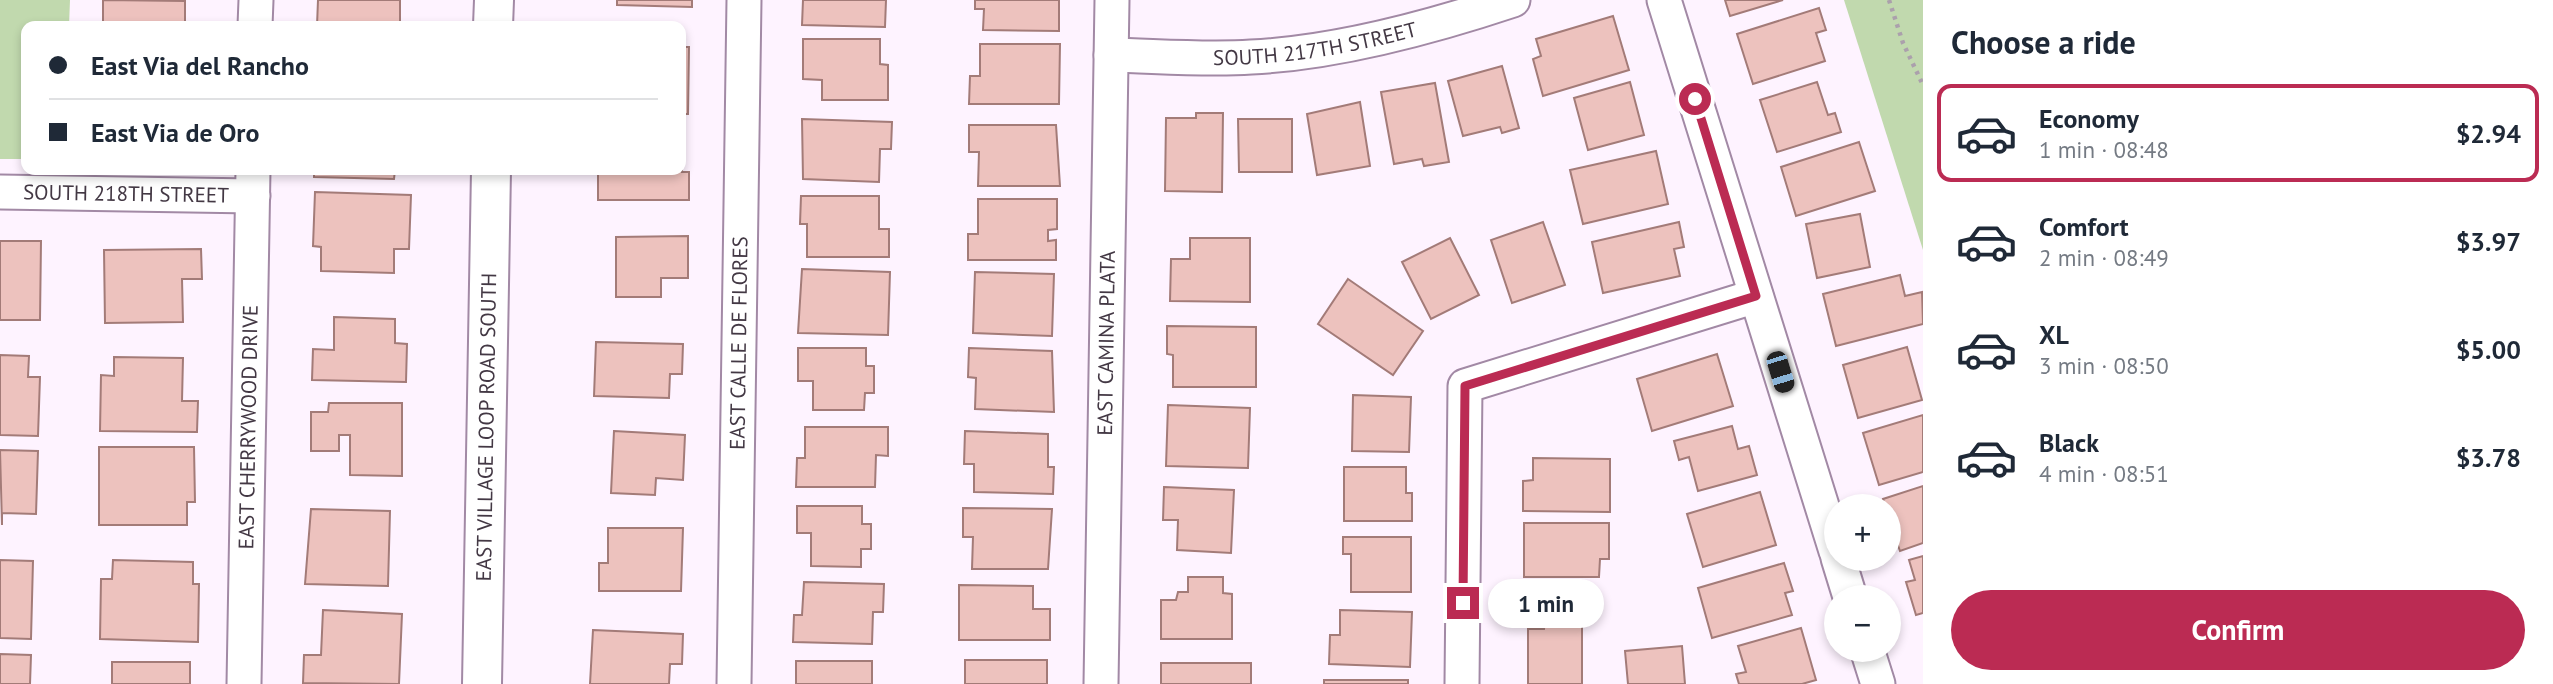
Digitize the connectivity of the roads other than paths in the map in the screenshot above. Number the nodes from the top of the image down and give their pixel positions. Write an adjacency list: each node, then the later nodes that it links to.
1 (256, 0): 7 (street)
2 (494, 0): 8 (street)
3 (744, 0): 18 (street, EAST CALLE DE FLORES)
4 (1112, 0): 9 (street, EAST CAMINA PLATA)
5 (1513, 0): 9 (street, SOUTH 217TH STREET)
6 (1664, 0): 13 (street)
7 (256, 21)
8 (493, 21)
9 (1111, 55): 19 (street, EAST CAMINA PLATA)
10 (491, 175): 17 (street, EAST VILLAGE LOOP ROAD SOUTH)
11 (253, 183): 12 (street, SOUTH 218TH STREET); 16 (street, EAST CHERRYWOOD DRIVE)
12 (0, 192)
13 (1756, 296): 14 (street); 20 (street)
14 (1824, 513)
15 (1871, 662): 21 (street)
16 (244, 684)
17 (482, 684)
18 (734, 684)
19 (1101, 684)
20 (1462, 684)
21 (1878, 684)

